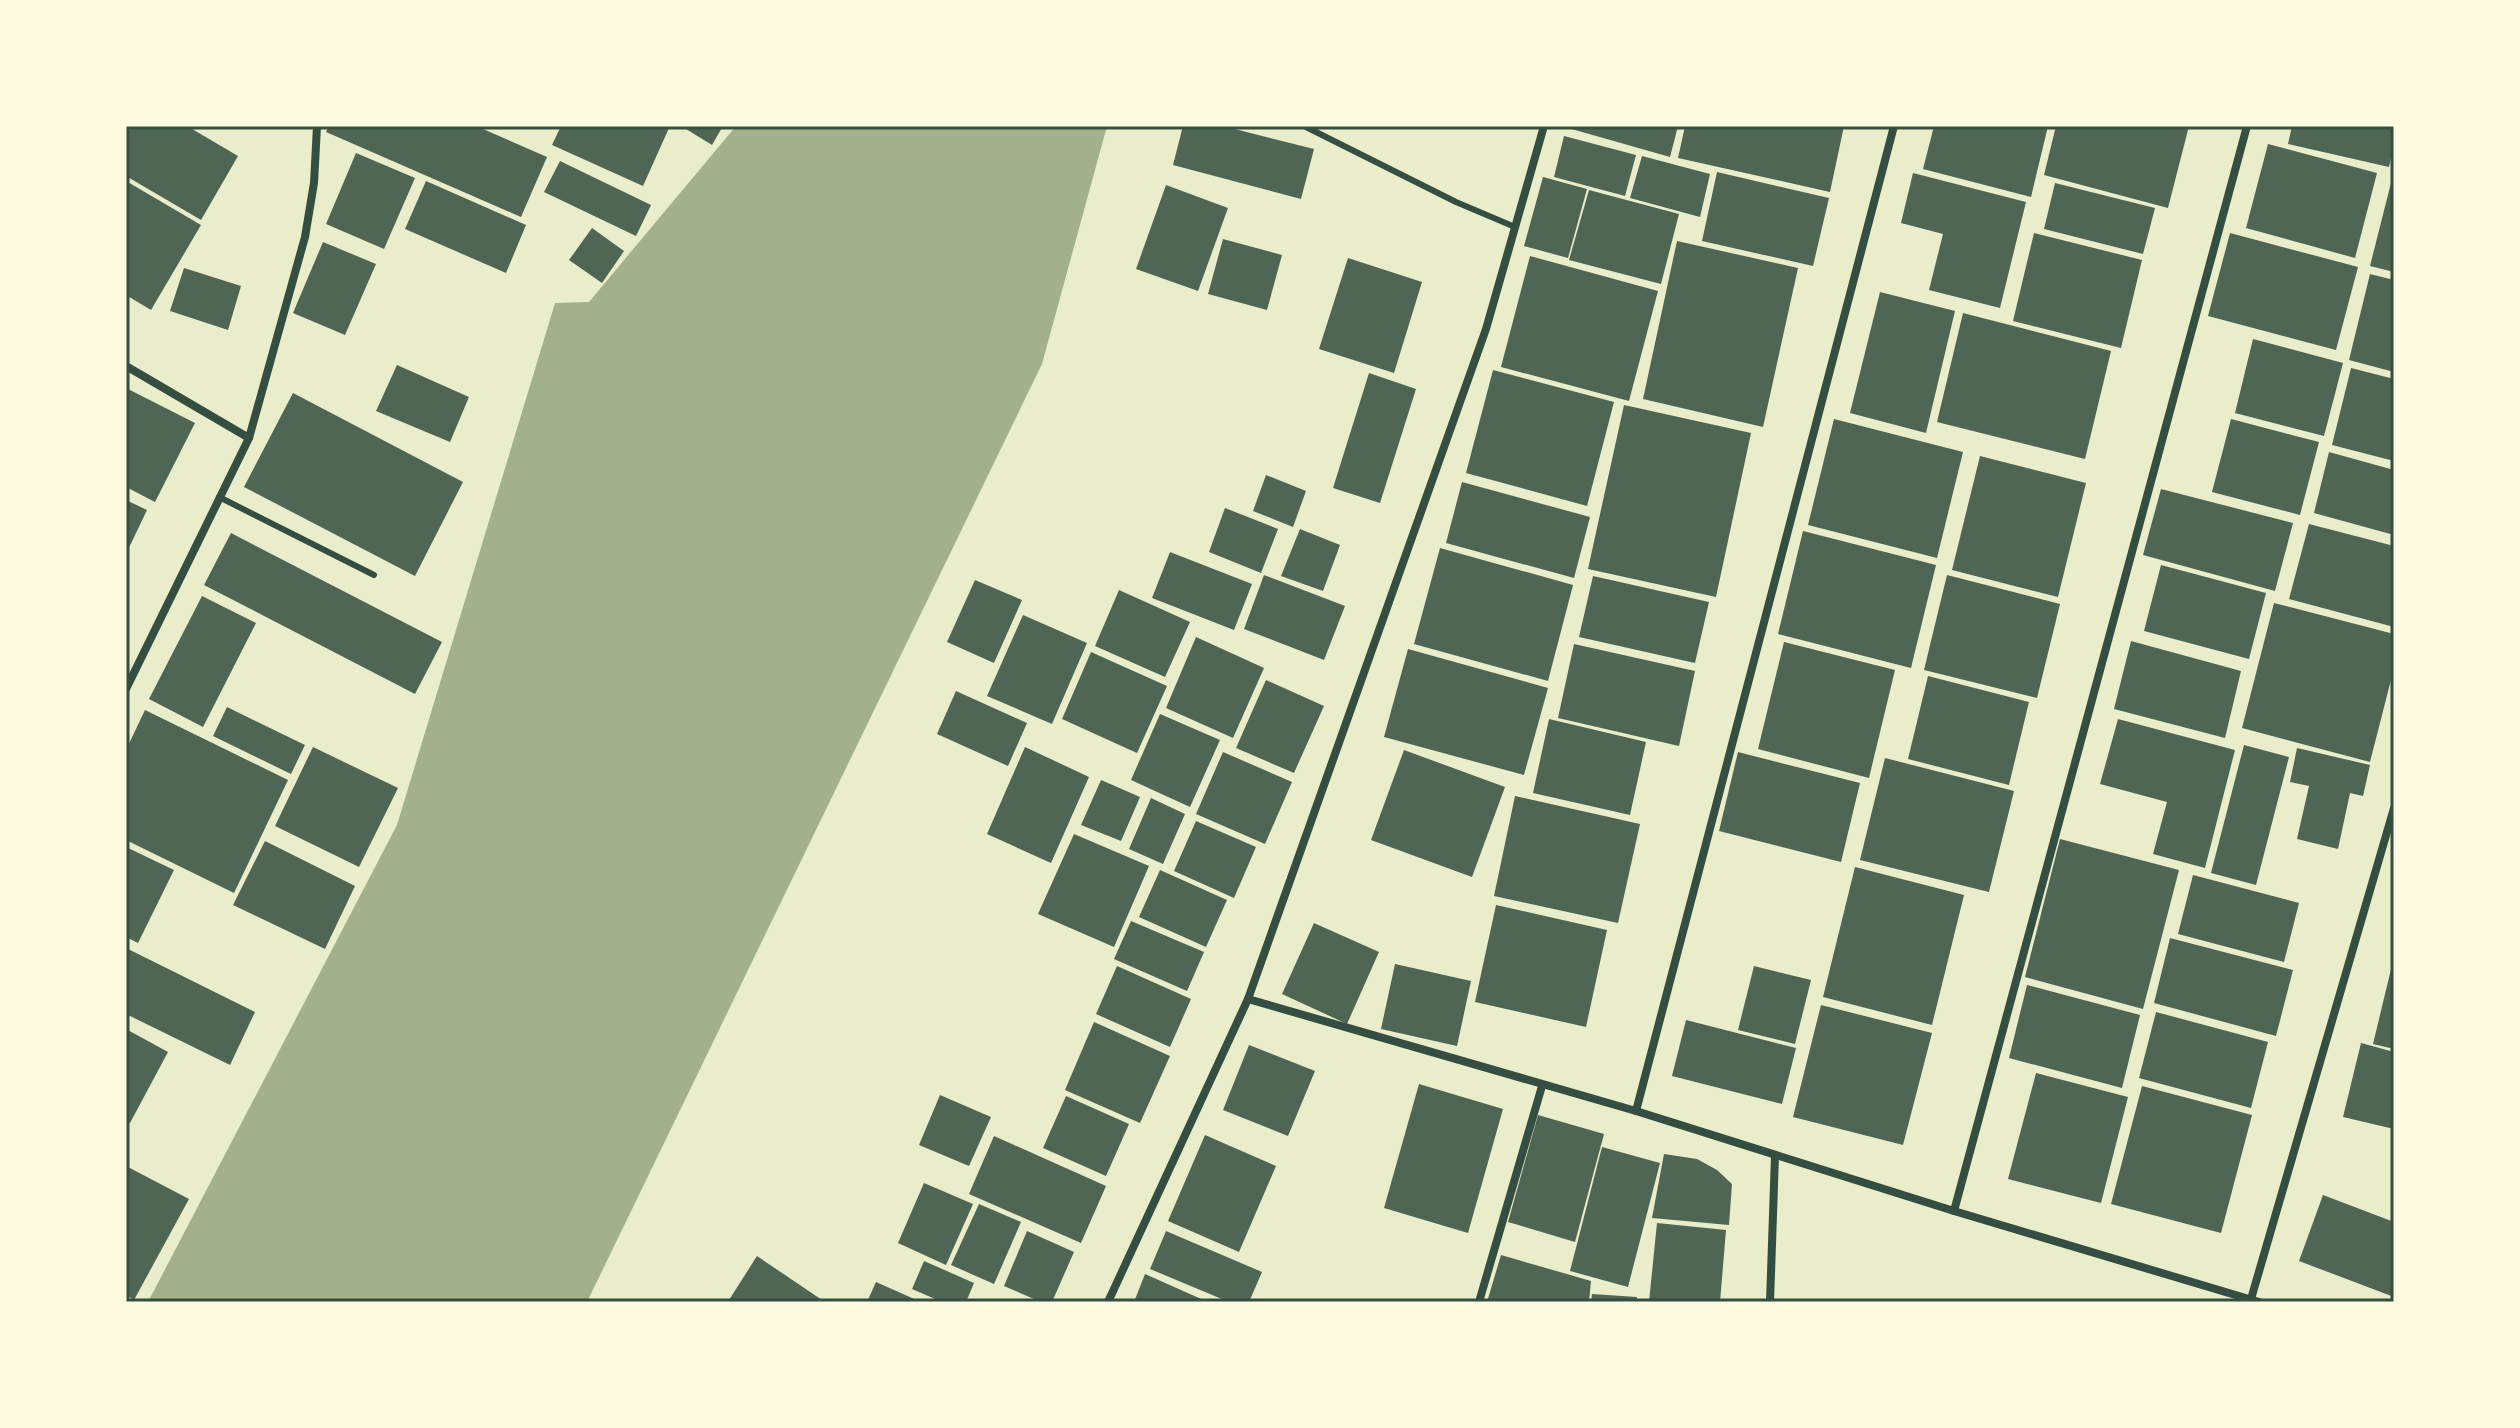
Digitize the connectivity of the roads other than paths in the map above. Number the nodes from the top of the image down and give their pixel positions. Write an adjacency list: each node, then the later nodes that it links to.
1 (317, 126): 8 (street)
2 (1304, 126): 6 (lane)
3 (1544, 126): 6 (street)
4 (1894, 126): 15 (street)
5 (2247, 126): 17 (street)
6 (1515, 227): 13 (street)
7 (126, 366): 8 (street)
8 (249, 438): 9 (street)
9 (219, 497): 10 (lane); 11 (street)
10 (374, 575)
11 (126, 689)
12 (2394, 808): 18 (street)
13 (1248, 999): 14 (street); 19 (street)
14 (1542, 1086): 15 (street); 20 (street)
15 (1636, 1111): 16 (street)
16 (1775, 1156): 17 (street); 21 (street)
17 (1954, 1211): 18 (street)
18 (2255, 1301)
19 (1108, 1302)
20 (1479, 1302)
21 (1770, 1302)

